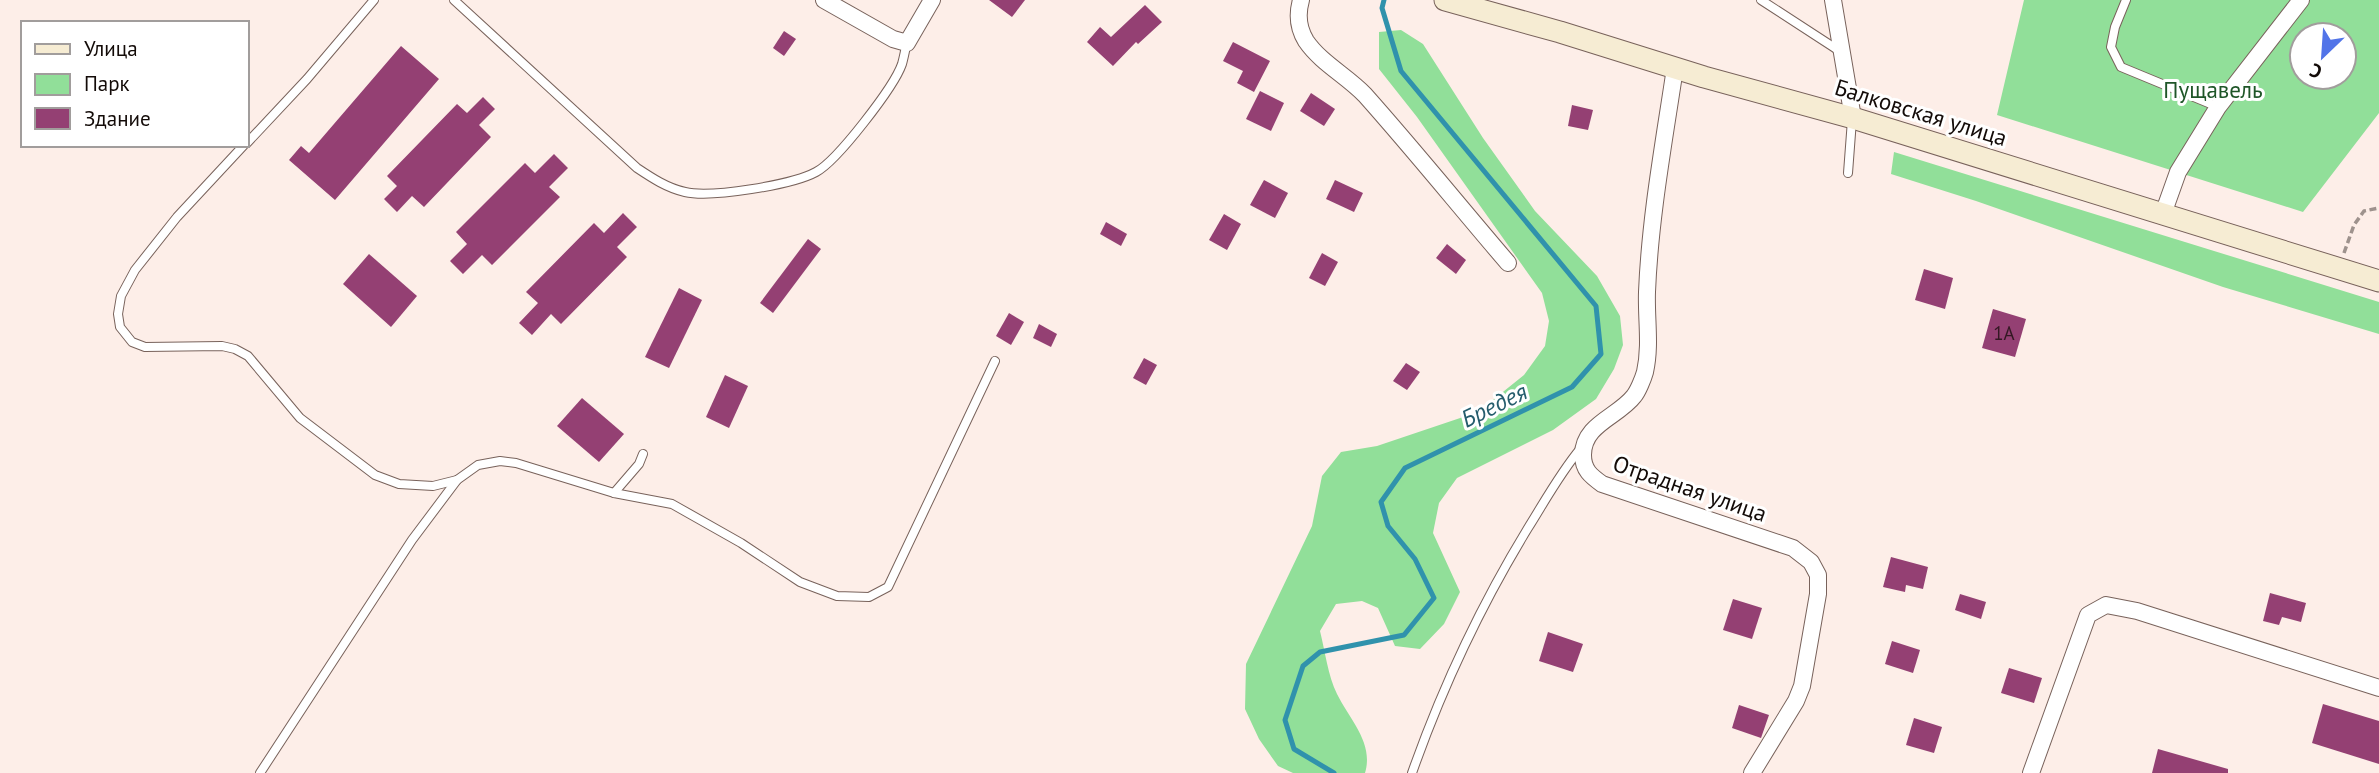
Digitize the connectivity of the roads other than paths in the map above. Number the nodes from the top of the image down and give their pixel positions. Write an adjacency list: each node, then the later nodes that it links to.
1 (374, 0): 16 (lane)
2 (454, 0): 11 (lane)
3 (824, 0): 11 (street)
4 (932, 0): 11 (street)
5 (1301, 0): 20 (street)
6 (1445, 0): 13 (main road, Балковская улица)
7 (1761, 0): 12 (lane)
8 (1832, 0): 12 (street)
9 (2126, 0): 14 (lane)
10 (2301, 0): 14 (street)
11 (907, 43)
12 (1842, 52): 15 (street)
13 (1675, 68): 15 (main road, Балковская улица); 23 (street, Отрадная улица)
14 (2218, 107): 19 (street)
15 (1853, 118): 18 (lane); 19 (main road, Балковская улица)
16 (248, 142)
17 (243, 147): 25 (lane)
18 (1848, 173)
19 (2163, 214): 21 (main road, Балковская улица)
20 (1508, 263)
21 (2379, 281)
22 (995, 361): 26 (lane)
23 (1583, 446): 29 (lane); 30 (street, Отрадная улица)
24 (643, 454): 26 (lane)
25 (457, 480): 26 (lane); 28 (lane)
26 (614, 493)
27 (2379, 688): 31 (street)
28 (260, 773)
29 (1412, 773)
30 (1752, 773)
31 (2031, 773)

